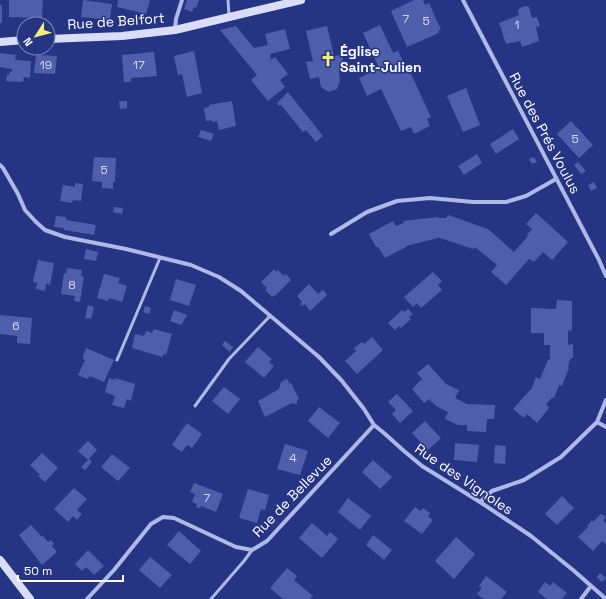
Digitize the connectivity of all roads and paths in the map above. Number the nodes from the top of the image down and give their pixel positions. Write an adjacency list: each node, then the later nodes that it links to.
1 (182, 0): 6 (street)
2 (228, 0): 5 (lane)
3 (301, 0): 5 (main road, Rue de Belfort)
4 (463, 0): 11 (street, Rue des Prés Voulus)
5 (230, 16): 6 (main road, Rue de Belfort)
6 (175, 30): 7 (main road, Rue de Belfort)
7 (56, 39)
8 (16, 41): 9 (main road)
9 (0, 42)
10 (0, 165): 13 (street, Rue des Vignoles)
11 (556, 179): 12 (street); 14 (street, Rue des Prés Voulus)
12 (330, 234)
13 (160, 258): 15 (street, Rue des Vignoles); 16 (lane)
14 (606, 276)
15 (270, 316): 18 (lane); 20 (street, Rue des Vignoles)
16 (117, 360)
17 (606, 400): 19 (street)
18 (195, 406)
19 (597, 422): 21 (street); 22 (street)
20 (374, 425): 22 (street, Rue des Vignoles); 23 (street, Rue de Bellevue)
21 (606, 427)
22 (480, 502): 25 (street, Rue des Vignoles)
23 (252, 550): 27 (street); 28 (lane, Rue de Bellevue)
24 (0, 560): 26 (main road)
25 (591, 586): 29 (street); 30 (street, Rue des Vignoles)
26 (30, 599)
27 (87, 599)
28 (211, 599)
29 (581, 599)
30 (606, 599)

